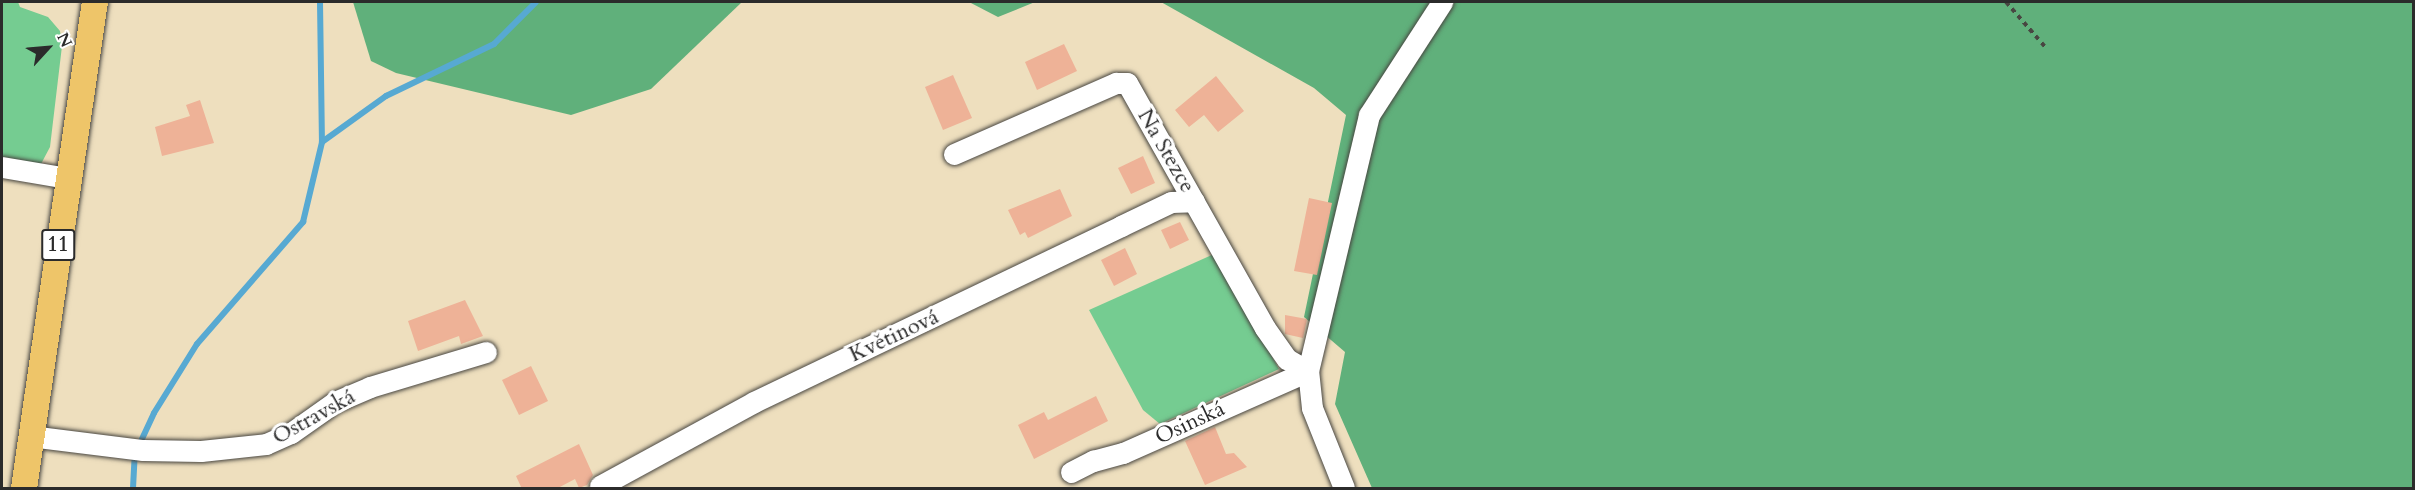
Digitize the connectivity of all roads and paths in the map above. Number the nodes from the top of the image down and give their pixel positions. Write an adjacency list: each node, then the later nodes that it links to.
1 (94, 2): 7 (main road, 11)
2 (1442, 2): 10 (street)
3 (2006, 2): 4 (path)
4 (2047, 49)
5 (954, 154): 8 (street, Na Stezce)
6 (2, 167): 7 (street)
7 (68, 178): 11 (main road, 11)
8 (1194, 201): 10 (street, Na Stezce); 13 (street, Květinová)
9 (486, 352): 11 (street, Ostravská)
10 (1308, 371): 12 (street, Osinská); 15 (street)
11 (30, 436): 14 (main road, 11)
12 (1071, 472)
13 (600, 486)
14 (24, 489)
15 (1344, 489)

